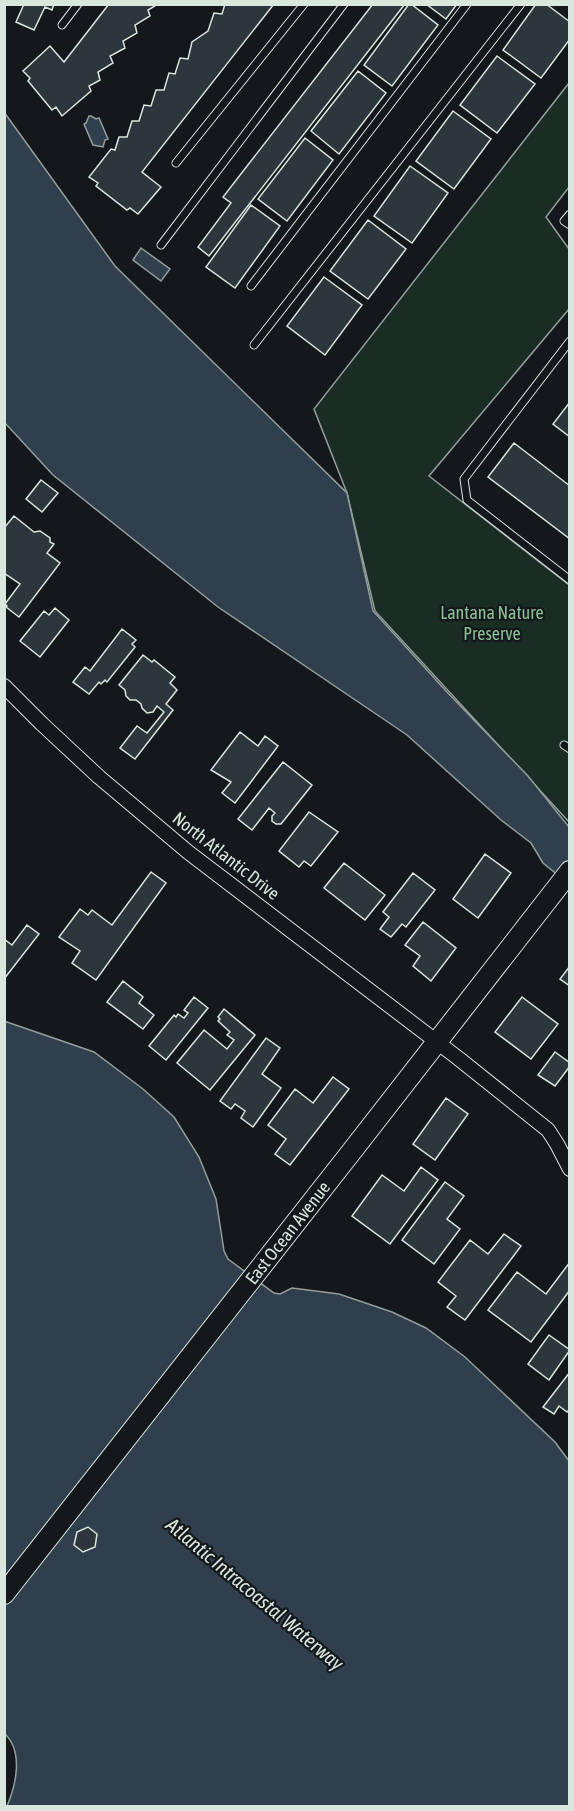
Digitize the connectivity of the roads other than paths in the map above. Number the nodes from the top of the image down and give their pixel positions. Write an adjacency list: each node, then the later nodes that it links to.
1 (78, 4): 6 (lane)
2 (304, 4): 7 (lane)
3 (344, 4): 10 (lane)
4 (467, 4): 11 (lane)
5 (521, 4): 13 (lane)
6 (62, 25)
7 (176, 163)
8 (570, 214): 9 (lane)
9 (570, 225)
10 (161, 245)
11 (251, 286)
12 (570, 341): 14 (lane)
13 (254, 345)
14 (570, 580)
15 (4, 686): 17 (street, North Atlantic Drive)
16 (570, 871): 17 (main road, East Ocean Avenue)
17 (435, 1042): 18 (street, North Atlantic Drive); 20 (main road, East Ocean Avenue)
18 (563, 1143): 19 (street, North Atlantic Drive)
19 (570, 1169)
20 (4, 1594)

